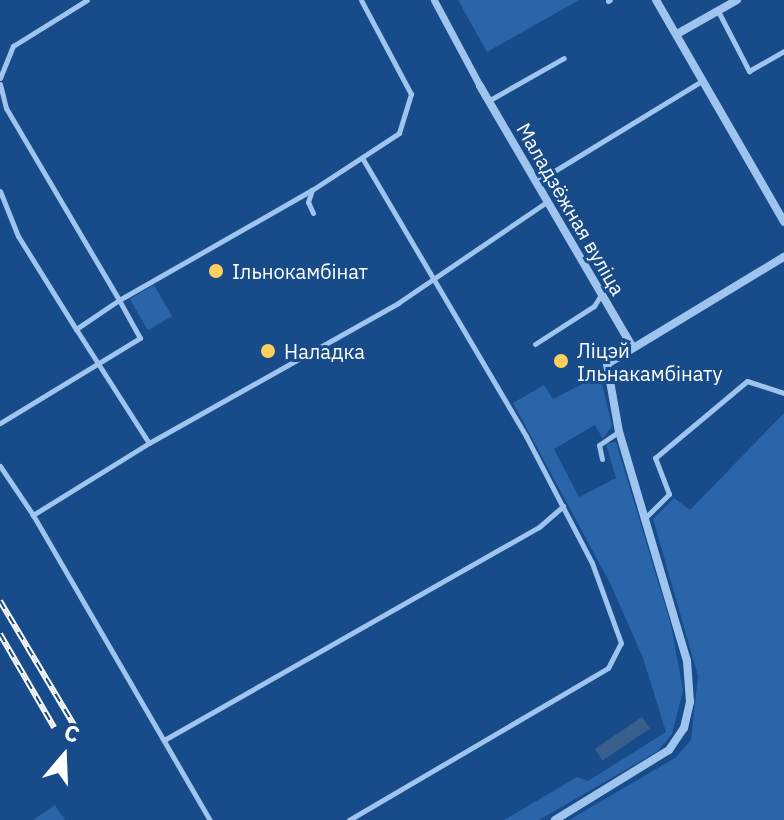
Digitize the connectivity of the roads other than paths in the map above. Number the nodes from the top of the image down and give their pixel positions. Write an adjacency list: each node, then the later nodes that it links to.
1 (87, 0): 10 (lane)
2 (361, 0): 15 (lane)
3 (434, 0): 12 (street)
4 (656, 0): 7 (street)
5 (737, 0): 6 (street)
6 (717, 10): 7 (street); 8 (lane)
7 (677, 34): 11 (street)
8 (784, 51)
9 (564, 58): 14 (lane)
10 (0, 78)
11 (702, 81): 16 (lane); 21 (street)
12 (480, 86): 14 (street, Маладзёжная вуліца)
13 (0, 89): 25 (lane)
14 (488, 101): 16 (street, Маладзёжная вуліца)
15 (363, 159): 17 (lane); 23 (lane)
16 (538, 181): 19 (street, Маладзёжная вуліца)
17 (312, 190): 20 (lane); 25 (lane)
18 (0, 191): 26 (lane)
19 (549, 201): 23 (lane); 24 (street, Маладзёжная вуліца)
20 (313, 213)
21 (784, 222)
22 (784, 257): 28 (street)
23 (433, 280): 33 (lane); 36 (lane)
24 (601, 294): 27 (lane); 28 (street, Маладзёжная вуліца)
25 (119, 300): 26 (lane); 29 (lane)
26 (76, 329): 29 (lane)
27 (535, 344)
28 (633, 348): 32 (street)
29 (99, 362): 31 (lane); 33 (lane)
30 (784, 393): 38 (lane)
31 (0, 423)
32 (619, 432): 34 (lane); 38 (street)
33 (149, 443): 37 (lane)
34 (602, 459)
35 (0, 466): 37 (lane)
36 (563, 506): 39 (lane); 41 (lane)
37 (33, 515): 39 (lane)
38 (645, 518): 42 (street)
39 (164, 741): 40 (lane)
40 (210, 820)
41 (349, 820)
42 (555, 820)

